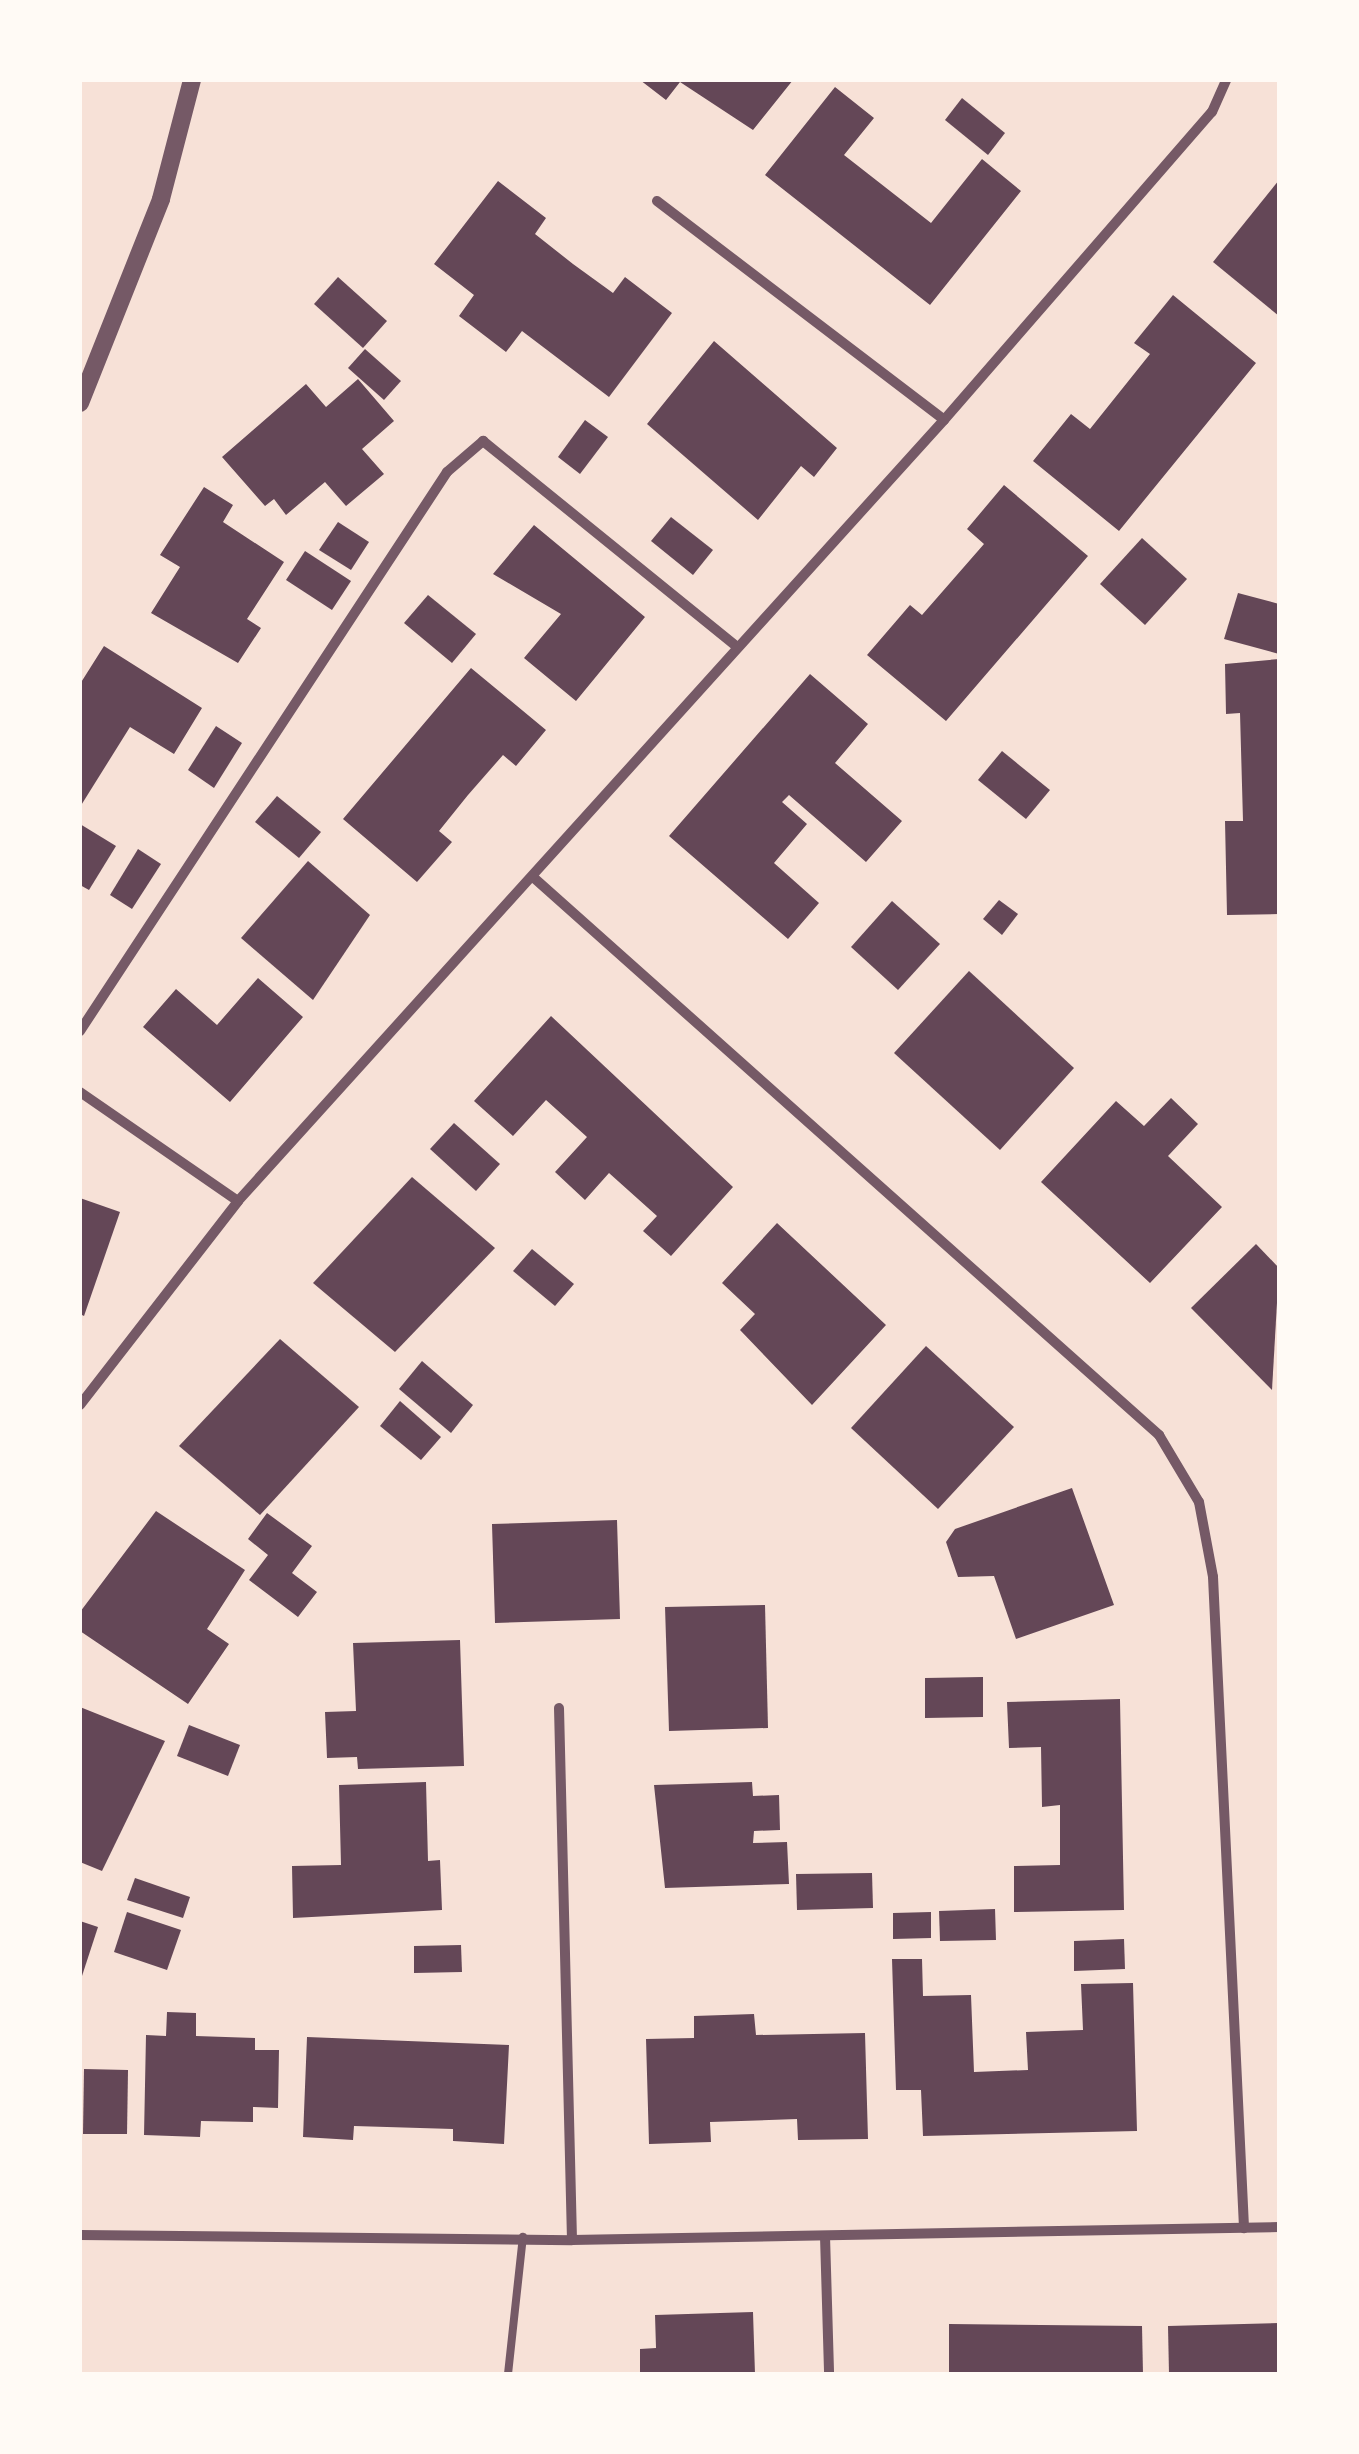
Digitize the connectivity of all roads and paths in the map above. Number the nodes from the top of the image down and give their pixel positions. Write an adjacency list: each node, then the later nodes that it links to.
1 (192, 80): 4 (street)
2 (1226, 80): 5 (street)
3 (657, 202): 5 (street)
4 (80, 403)
5 (944, 420): 6 (street)
6 (734, 644): 7 (street); 8 (street)
7 (533, 876): 10 (street); 14 (street)
8 (80, 1031)
9 (80, 1092): 10 (street)
10 (238, 1201): 11 (street)
11 (80, 1405)
12 (559, 1708): 18 (street)
13 (1279, 2226): 14 (street)
14 (1244, 2228): 17 (street)
15 (80, 2235): 16 (street)
16 (522, 2236): 18 (street); 19 (lane)
17 (824, 2236): 18 (street); 20 (street)
18 (572, 2240)
19 (508, 2374)
20 (829, 2374)

